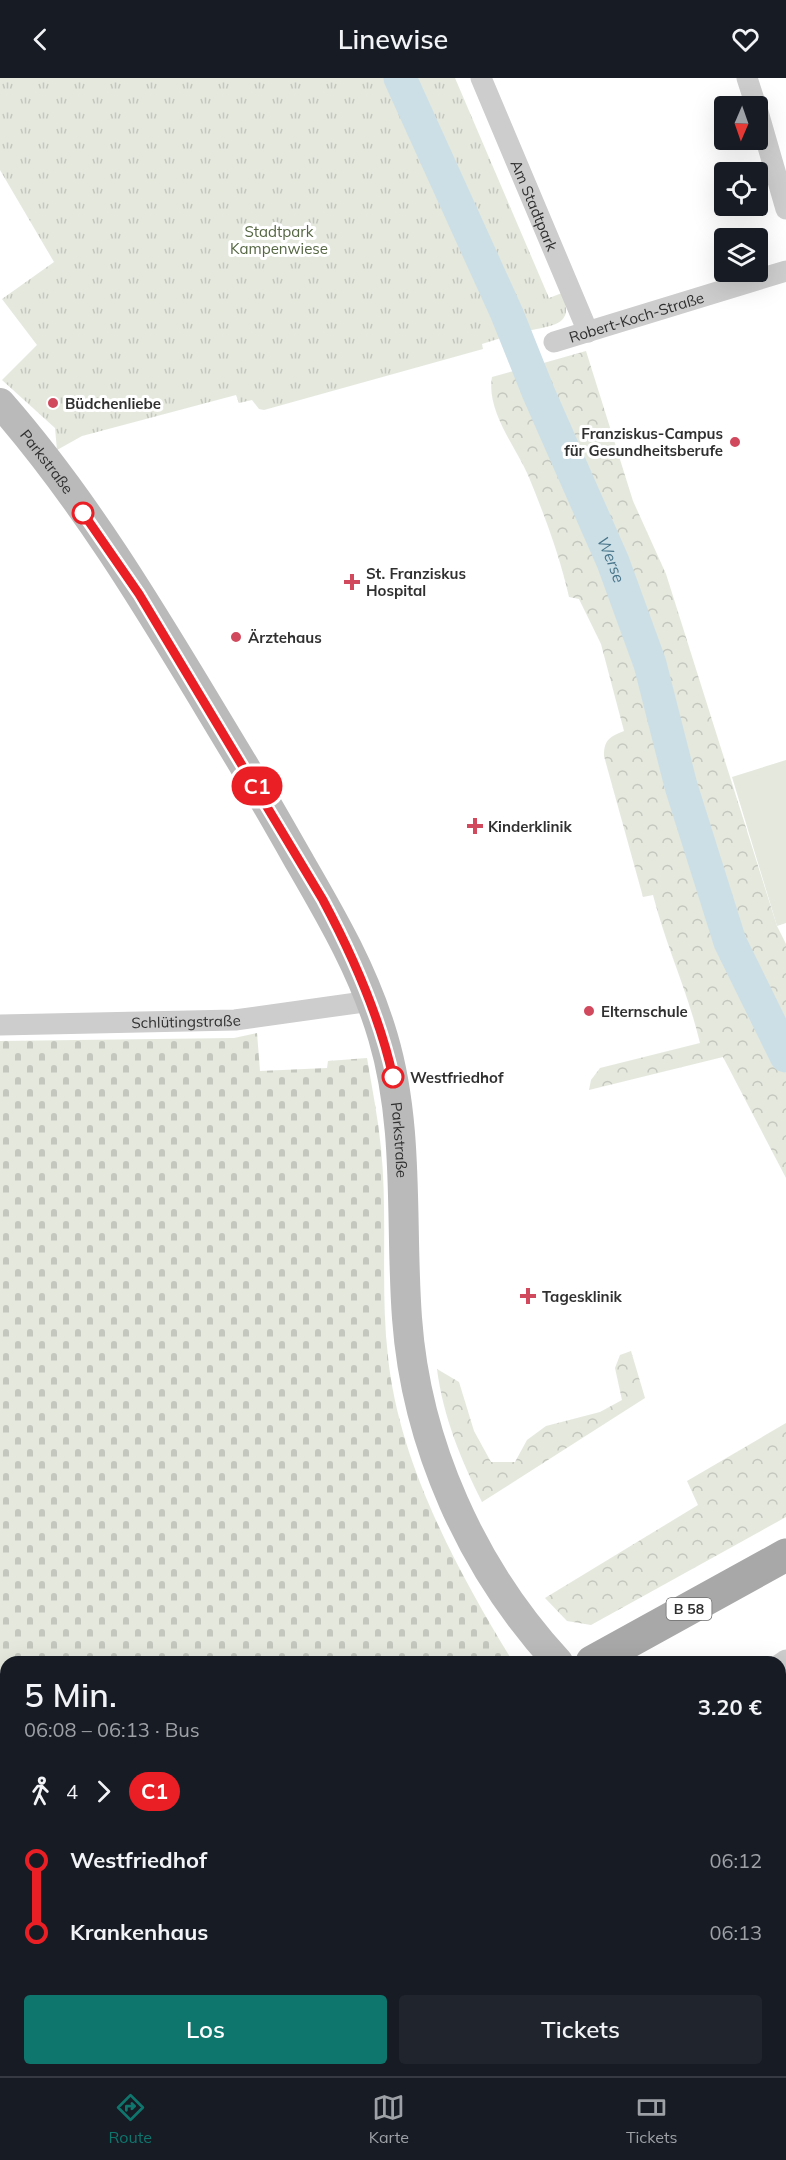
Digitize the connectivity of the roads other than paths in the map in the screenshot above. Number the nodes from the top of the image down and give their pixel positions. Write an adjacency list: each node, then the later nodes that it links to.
1 (481, 78): 7 (street, Am Stadtpark)
2 (747, 78): 3 (street)
3 (753, 96)
4 (768, 147): 5 (street)
5 (786, 209)
6 (786, 272): 7 (street, Robert-Koch-Straße)
7 (588, 332): 8 (street, Robert-Koch-Straße)
8 (554, 342)
9 (0, 404): 10 (street, Parkstraße)
10 (370, 1001): 11 (street, Schlütingstraße); 13 (street, Parkstraße)
11 (0, 1025)
12 (786, 1555): 14 (main road, B 58)
13 (553, 1656)
14 (603, 1656)

